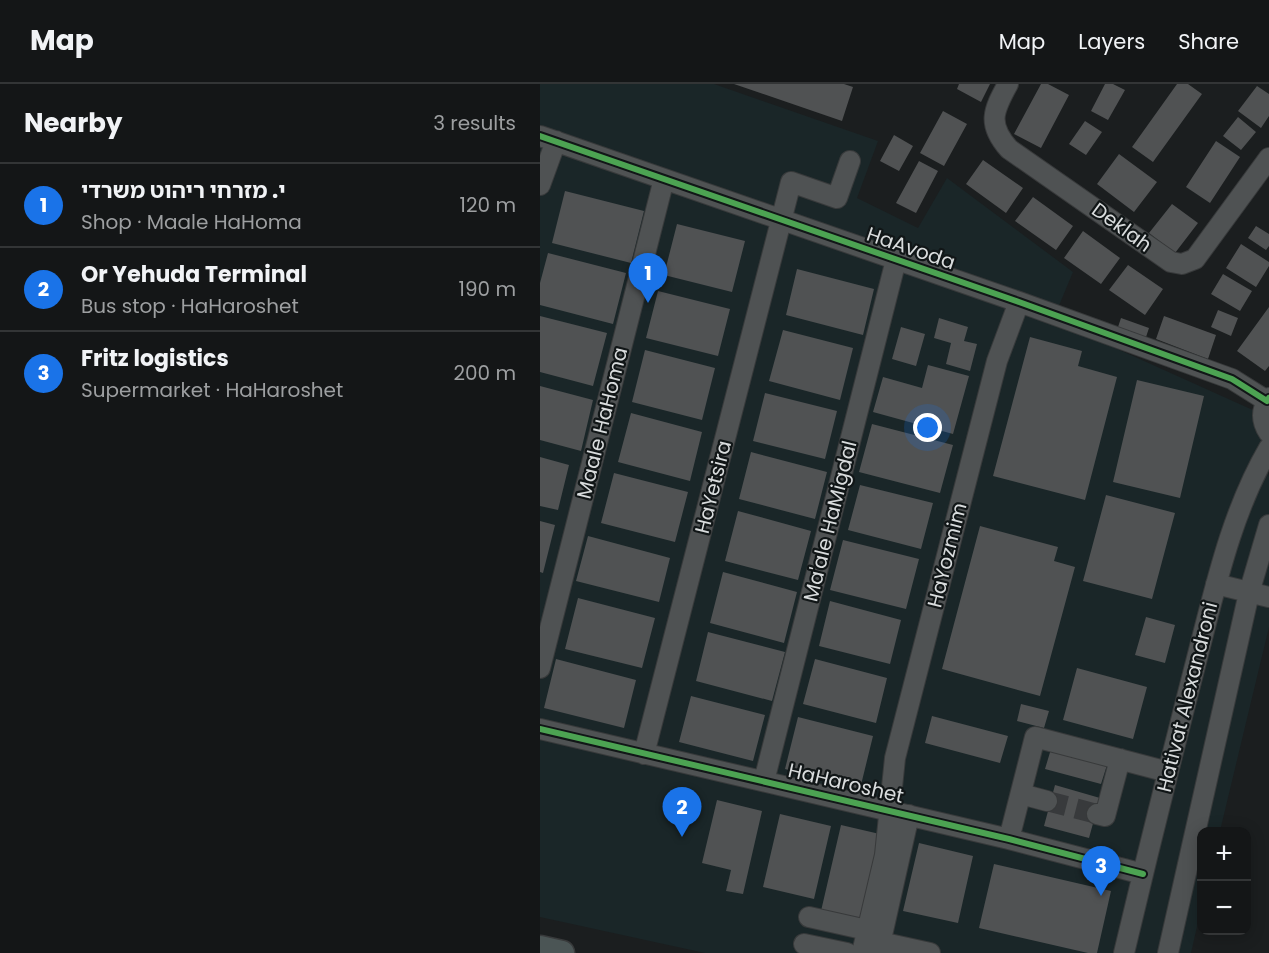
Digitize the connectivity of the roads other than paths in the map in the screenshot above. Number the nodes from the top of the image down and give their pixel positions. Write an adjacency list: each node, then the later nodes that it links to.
1 (1008, 84): 3 (street, Deklah)
2 (548, 139): 5 (street, HaAvoda); 6 (street)
3 (1269, 158)
4 (850, 161): 7 (street, HaYetsira)
5 (664, 179): 7 (street, HaAvoda); 17 (street, Maale HaHoma)
6 (540, 185)
7 (781, 220): 8 (street, HaAvoda); 19 (street, HaYetsira)
8 (896, 260): 9 (street, HaAvoda); 22 (street, Ma'ale HaMigdal)
9 (1019, 302): 10 (street, HaAvoda); 23 (street, HaYozmim)
10 (1268, 400): 11 (street)
11 (1269, 433)
12 (1269, 448): 14 (street, Hativat Alexandroni)
13 (1269, 525): 15 (street)
14 (1216, 584): 15 (street); 21 (street, Hativat Alexandroni)
15 (1249, 593): 16 (street); 37 (street)
16 (1269, 597)
17 (540, 668)
18 (540, 729): 19 (street, HaHaroshet)
19 (644, 754): 22 (street, HaHaroshet)
20 (1120, 759): 21 (street); 24 (street); 26 (street)
21 (1168, 772): 27 (street, Hativat Alexandroni)
22 (764, 781): 23 (street, HaHaroshet)
23 (889, 810): 25 (street, HaHaroshet); 29 (street, HaYozmim)
24 (1097, 814)
25 (909, 815): 26 (street, HaHaroshet); 29 (street)
26 (1014, 840): 27 (street, HaHaroshet)
27 (1143, 874): 36 (street, Hativat Alexandroni)
28 (809, 917): 29 (street)
29 (875, 942): 34 (street); 35 (street)
30 (804, 944): 33 (street)
31 (540, 948): 32 (main road)
32 (562, 953)
33 (847, 953)
34 (862, 953)
35 (930, 953)
36 (1124, 953)
37 (1168, 953)

